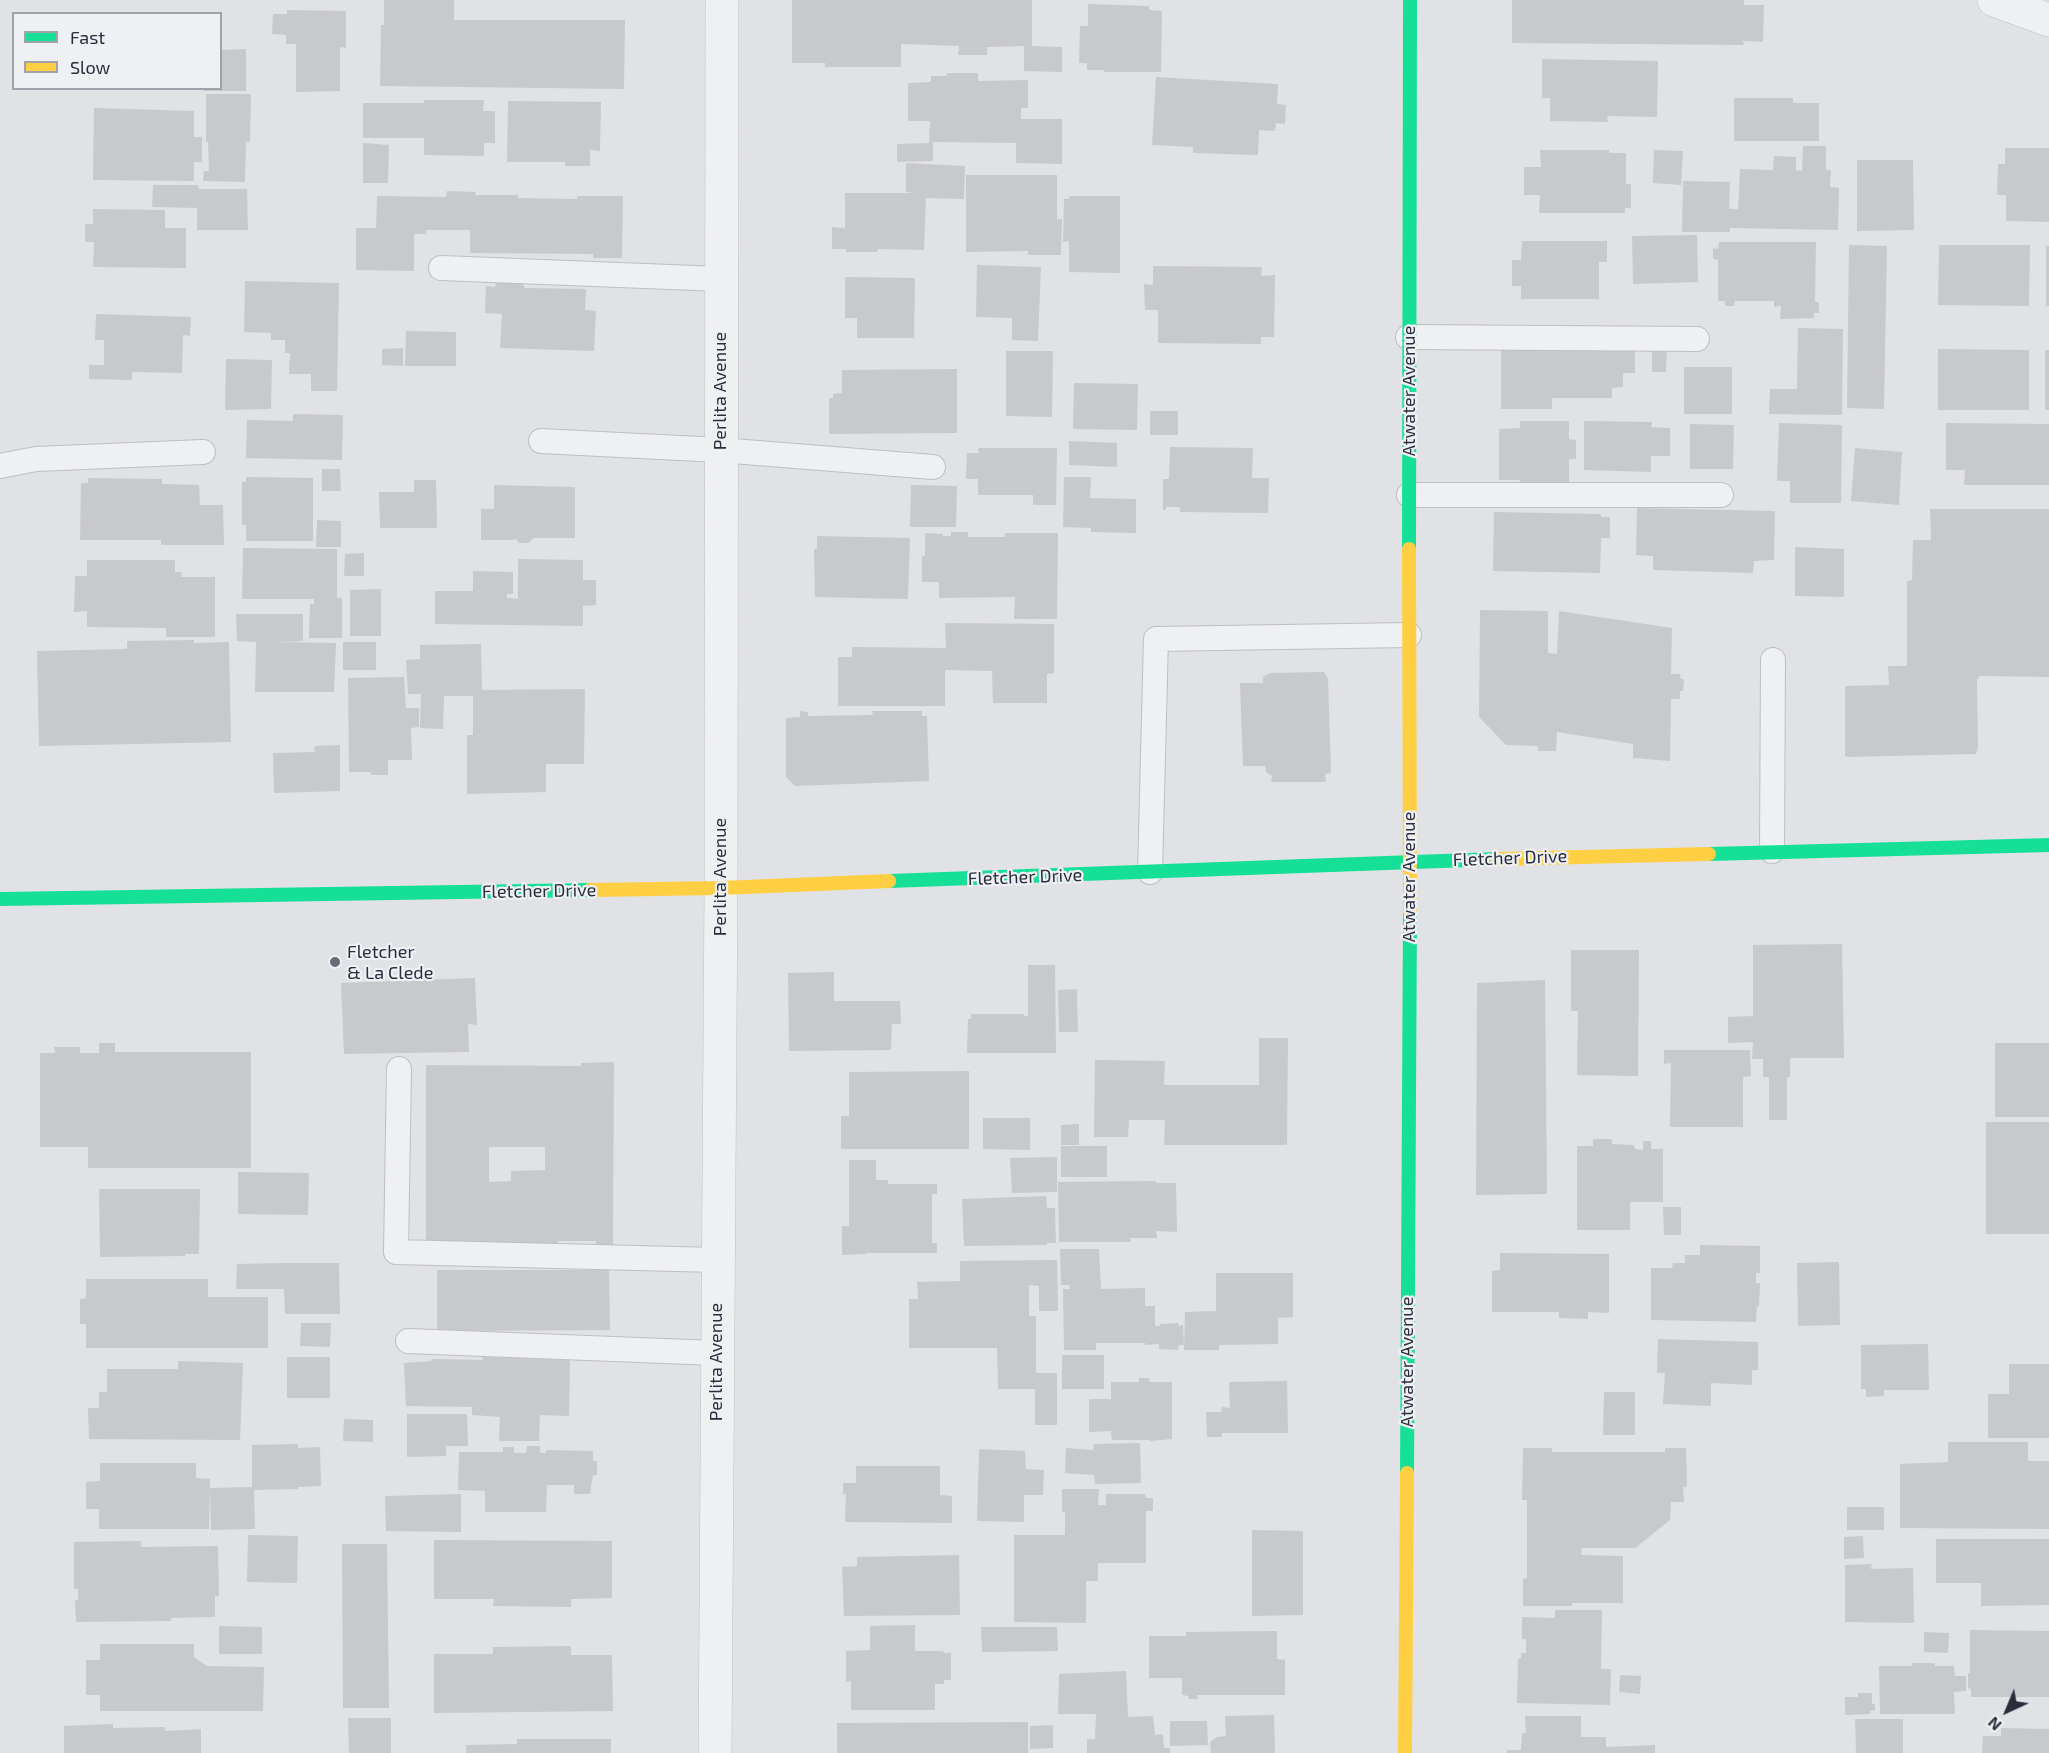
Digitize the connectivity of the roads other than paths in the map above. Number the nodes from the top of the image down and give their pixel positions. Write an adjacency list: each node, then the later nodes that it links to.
1 (722, 0): 6 (street, Perlita Avenue)
2 (1410, 0): 7 (main road, Atwater Avenue)
3 (1994, 0): 4 (street)
4 (2049, 20)
5 (441, 268): 6 (lane)
6 (721, 279): 10 (street, Perlita Avenue)
7 (1408, 337): 8 (lane); 14 (main road, Atwater Avenue)
8 (1697, 339)
9 (541, 441): 10 (lane)
10 (720, 450): 13 (lane); 22 (street, Perlita Avenue)
11 (203, 452): 12 (lane)
12 (0, 466)
13 (933, 468)
14 (1409, 495): 15 (lane); 16 (main road, Atwater Avenue)
15 (1721, 495)
16 (1409, 634): 20 (main road, Atwater Avenue); 21 (lane)
17 (1773, 660): 19 (lane)
18 (2049, 845): 19 (main road, Fletcher Drive)
19 (1772, 851): 20 (main road, Fletcher Drive)
20 (1410, 861): 21 (main road, Fletcher Drive); 29 (main road, Atwater Avenue)
21 (1150, 873): 22 (main road, Fletcher Drive)
22 (721, 888): 23 (main road, Fletcher Drive); 25 (street, Perlita Avenue)
23 (0, 899)
24 (399, 1069): 25 (lane)
25 (717, 1260): 27 (street, Perlita Avenue)
26 (408, 1341): 27 (lane)
27 (716, 1353): 28 (street, Perlita Avenue)
28 (715, 1753)
29 (1405, 1753)

